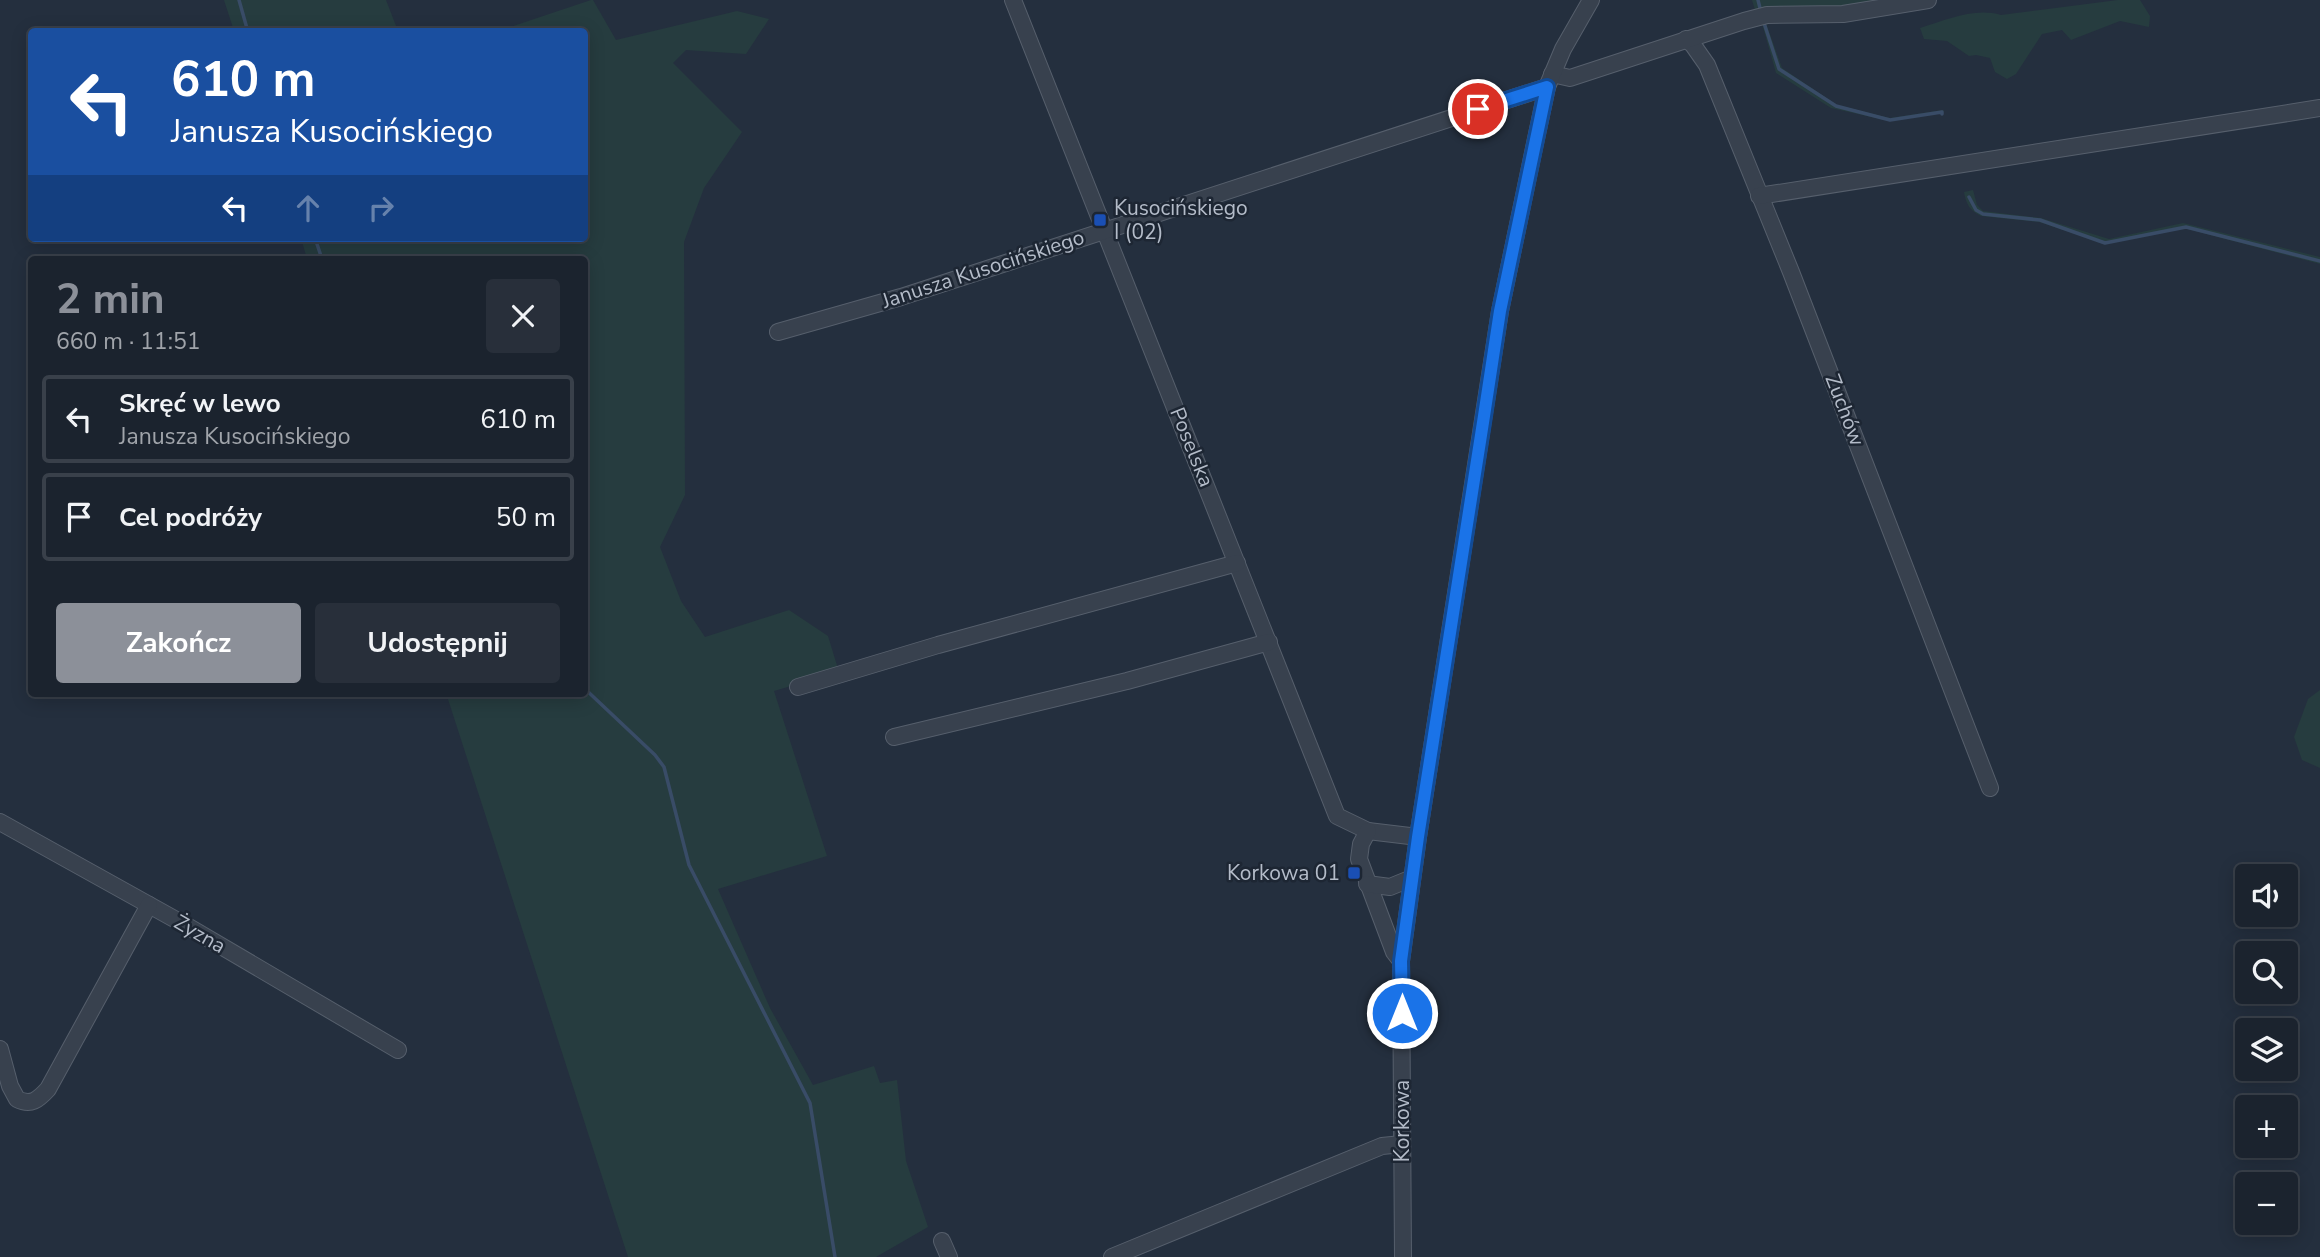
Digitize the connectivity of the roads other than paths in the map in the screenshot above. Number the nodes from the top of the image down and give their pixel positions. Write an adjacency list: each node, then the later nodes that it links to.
1 (1013, 0): 8 (street, Poselska)
2 (1591, 0): 5 (street, Korkowa)
3 (1928, 0): 4 (street, Janusza Kusocińskiego)
4 (1686, 40): 5 (street, Janusza Kusocińskiego); 7 (street, Zuchów)
5 (1550, 80): 8 (street, Janusza Kusocińskiego); 17 (street, Korkowa)
6 (2320, 108): 7 (street)
7 (1759, 197): 14 (street, Zuchów)
8 (1106, 230): 9 (street, Janusza Kusocińskiego); 10 (street, Poselska)
9 (778, 332)
10 (1237, 563): 11 (street, Poselska); 12 (street)
11 (1269, 642): 13 (street); 16 (street, Poselska)
12 (799, 687)
13 (894, 737)
14 (1990, 788)
15 (0, 822): 20 (street, Żyzna)
16 (1368, 831): 17 (street, Poselska); 19 (street)
17 (1418, 837): 18 (street, Korkowa)
18 (1412, 878): 19 (street); 21 (street, Korkowa)
19 (1367, 884): 21 (street)
20 (149, 905): 22 (street); 23 (street, Żyzna)
21 (1401, 961): 24 (street, Korkowa)
22 (0, 1049)
23 (398, 1050)
24 (1402, 1144): 27 (street); 28 (street, Korkowa)
25 (942, 1241): 26 (street)
26 (949, 1257)
27 (1112, 1257)
28 (1403, 1257)

